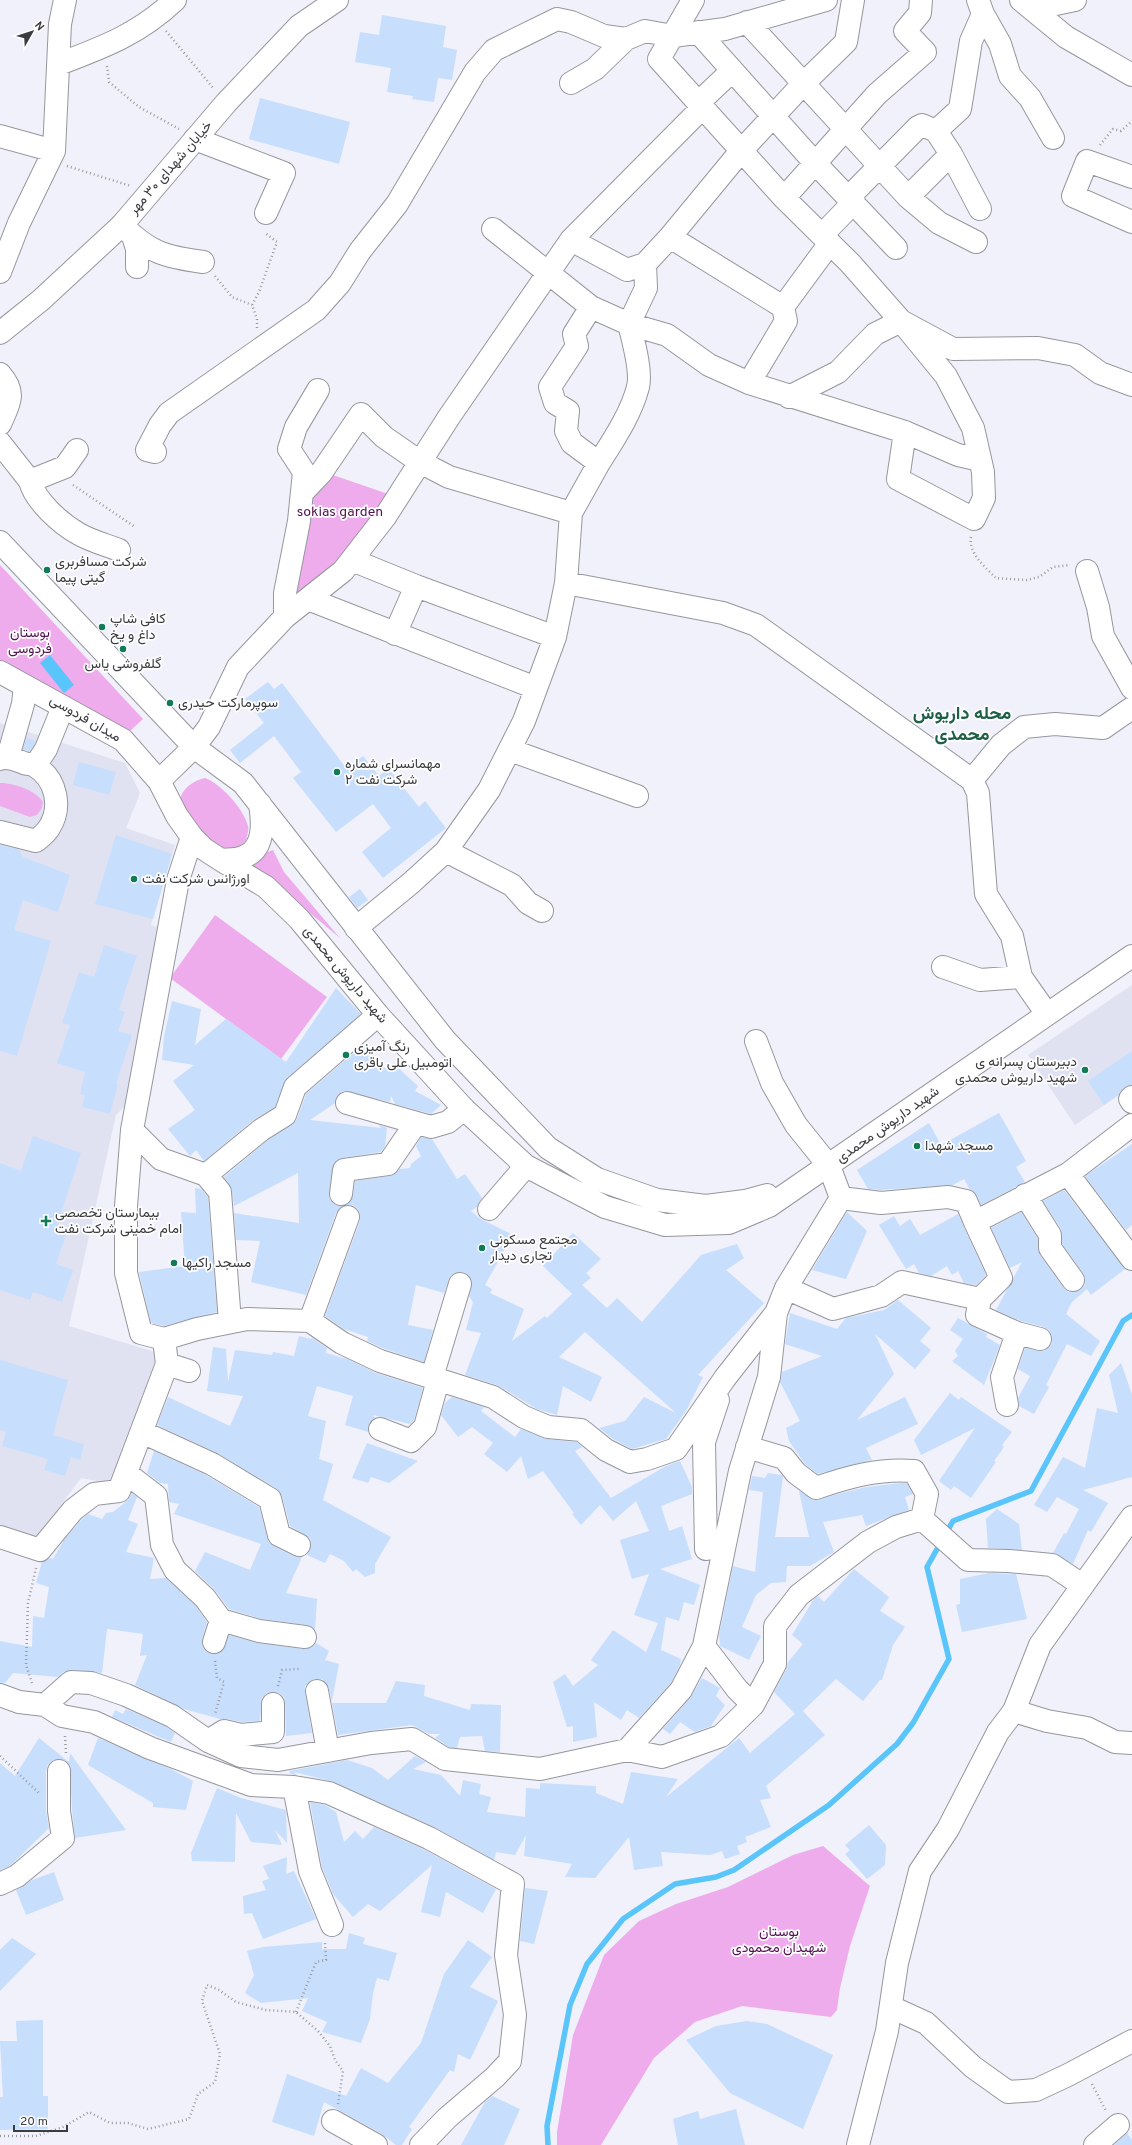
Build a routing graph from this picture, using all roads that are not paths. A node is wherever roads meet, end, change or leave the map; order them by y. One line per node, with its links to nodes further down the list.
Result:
1 (66, 0): 15 (street)
2 (175, 0): 15 (street)
3 (338, 0): 25 (street, خیابان شهدای ۳۰ مهر)
4 (693, 0): 13 (street)
5 (826, 0): 11 (street)
6 (853, 0): 19 (street)
7 (921, 0): 22 (street)
8 (1075, 0): 9 (street)
9 (1029, 6): 17 (street)
10 (980, 7): 23 (street); 26 (street)
11 (747, 22): 12 (street); 19 (street)
12 (698, 32): 13 (street); 16 (street)
13 (673, 36): 14 (street); 20 (street)
14 (626, 39): 18 (street); 64 (street)
15 (59, 64): 29 (street)
16 (732, 72): 20 (street); 21 (street)
17 (1132, 75)
18 (571, 83)
19 (803, 84): 21 (street); 22 (street)
20 (700, 105): 27 (street); 43 (street)
21 (774, 115): 27 (street); 30 (street)
22 (844, 129): 30 (street); 31 (street)
23 (936, 131): 28 (street); 31 (street)
24 (0, 136): 29 (street)
25 (196, 138): 37 (street); 40 (street, خیابان شهدای ۳۰ مهر)
26 (1053, 138)
27 (741, 151): 34 (street); 41 (street)
28 (951, 154): 33 (street); 36 (street)
29 (52, 156): 49 (street)
30 (815, 163): 34 (street); 35 (street)
31 (880, 167): 33 (street); 35 (street)
32 (1132, 177): 38 (street)
33 (908, 197): 44 (street)
34 (784, 198): 42 (street)
35 (852, 200): 42 (street); 45 (street)
36 (980, 209)
37 (266, 212)
38 (1132, 222)
39 (493, 229): 50 (street)
40 (128, 230): 46 (street); 48 (street); 55 (street, خیابان شهدای ۳۰ مهر)
41 (670, 237): 47 (street); 52 (street)
42 (826, 239): 52 (street); 53 (street)
43 (570, 240): 47 (street); 50 (street)
44 (976, 242)
45 (896, 248)
46 (203, 262)
47 (645, 264): 54 (street)
48 (137, 267)
49 (0, 272)
50 (548, 273): 51 (street); 67 (street)
51 (591, 307): 54 (street); 68 (street)
52 (783, 307): 57 (street)
53 (901, 321): 58 (street); 60 (street); 66 (street)
54 (629, 324): 57 (street); 68 (street)
55 (0, 333)
56 (0, 374): 61 (street)
57 (749, 383): 60 (street)
58 (1132, 385)
59 (318, 390): 70 (street)
60 (789, 397): 62 (street)
61 (0, 424)
62 (905, 432): 66 (street); 66 (street)
63 (0, 443): 69 (street)
64 (155, 452)
65 (71, 458): 69 (street)
66 (980, 460)
67 (420, 462): 70 (street); 71 (street); 74 (street)
68 (599, 463): 71 (street)
69 (30, 481): 73 (street)
70 (302, 493): 79 (street)
71 (571, 513): 76 (street)
72 (0, 542): 88 (street, شهید داریوش محمدی)
73 (119, 550)
74 (352, 560): 77 (street); 78 (street)
75 (1087, 571): 85 (street)
76 (566, 583): 81 (street); 92 (street)
77 (416, 586): 80 (street); 81 (street)
78 (308, 599): 79 (street); 80 (street)
79 (285, 617): 88 (street)
80 (395, 634): 84 (street)
81 (554, 637): 84 (street)
82 (0, 672): 83 (street, میدان فردوسی)
83 (25, 686): 86 (street, میدان فردوسی); 90 (street)
84 (536, 688): 89 (street)
85 (1132, 688)
86 (63, 707): 91 (street); 93 (street, میدان فردوسی)
87 (1132, 708): 92 (street)
88 (194, 747): 93 (street); 95 (street, شهید داریوش محمدی)
89 (510, 750): 94 (street); 98 (street)
90 (4, 758): 91 (street)
91 (35, 766): 96 (street)
92 (972, 780): 104 (street)
93 (159, 781): 97 (street, شهید داریوش محمدی)
94 (637, 796)
95 (260, 804): 99 (street); 101 (street, شهید داریوش محمدی)
96 (0, 832)
97 (192, 837): 99 (street, شهید داریوش محمدی); 114 (street)
98 (446, 851): 100 (street); 101 (street)
99 (221, 860): 106 (street, شهید داریوش محمدی)
100 (542, 911)
101 (356, 928): 119 (street, شهید داریوش محمدی)
102 (1132, 956): 105 (street, شهید داریوش محمدی)
103 (943, 967): 104 (street)
104 (1021, 977): 105 (street)
105 (1047, 1014): 116 (street, شهید داریوش محمدی)
106 (378, 1015): 111 (street, شهید داریوش محمدی); 118 (street)
107 (756, 1041): 116 (street)
108 (1132, 1097): 109 (street)
109 (1132, 1102)
110 (347, 1103): 112 (street)
111 (464, 1109): 112 (street); 115 (street, شهید داریوش محمدی)
112 (416, 1123): 120 (street)
113 (1132, 1126): 117 (street)
114 (132, 1130): 118 (street); 135 (street)
115 (526, 1166): 119 (street, شهید داریوش محمدی); 123 (street)
116 (829, 1166): 119 (street, شهید داریوش محمدی); 122 (street)
117 (1068, 1174): 121 (street); 126 (street)
118 (206, 1175): 133 (street)
119 (801, 1185)
120 (341, 1194)
121 (1025, 1195): 125 (street); 127 (street)
122 (841, 1198): 125 (street); 129 (street)
123 (489, 1209)
124 (348, 1217): 132 (street)
125 (975, 1222): 130 (street)
126 (1132, 1259)
127 (1073, 1280)
128 (460, 1284): 140 (street)
129 (786, 1288): 130 (street); 131 (street)
130 (980, 1299): 134 (street)
131 (776, 1313): 139 (street); 144 (street)
132 (310, 1321): 133 (street); 140 (street)
133 (230, 1322): 135 (street)
134 (1017, 1333): 136 (street); 141 (street)
135 (164, 1339): 137 (street)
136 (1040, 1339)
137 (167, 1364): 138 (street); 143 (street)
138 (190, 1371)
139 (725, 1378): 140 (street); 150 (street)
140 (435, 1379): 142 (street)
141 (1007, 1404)
142 (380, 1429)
143 (142, 1432): 145 (street); 149 (street)
144 (748, 1447): 147 (street); 155 (street)
145 (126, 1473): 148 (street); 152 (street)
146 (1132, 1517): 151 (street)
147 (926, 1523): 151 (street); 159 (street)
148 (0, 1537)
149 (299, 1545)
150 (706, 1549)
151 (1082, 1585): 161 (street)
152 (221, 1620): 153 (street); 154 (street)
153 (305, 1637)
154 (214, 1642)
155 (704, 1646): 159 (street); 164 (street)
156 (317, 1691): 165 (street)
157 (0, 1695): 160 (street)
158 (273, 1704): 162 (street)
159 (753, 1705): 164 (street)
160 (53, 1711): 162 (street); 167 (street)
161 (1014, 1711): 163 (street); 170 (street)
162 (208, 1741): 165 (street)
163 (1132, 1743)
164 (628, 1750): 165 (street)
165 (328, 1751)
166 (59, 1772): 168 (street)
167 (294, 1787): 169 (street); 175 (street)
168 (0, 1884)
169 (332, 1925)
170 (891, 2007): 171 (street); 176 (street)
171 (1132, 2041)
172 (333, 2121): 174 (street)
173 (1118, 2125): 177 (street)
174 (376, 2145)
175 (421, 2145)
176 (858, 2145)
177 (1095, 2145)

